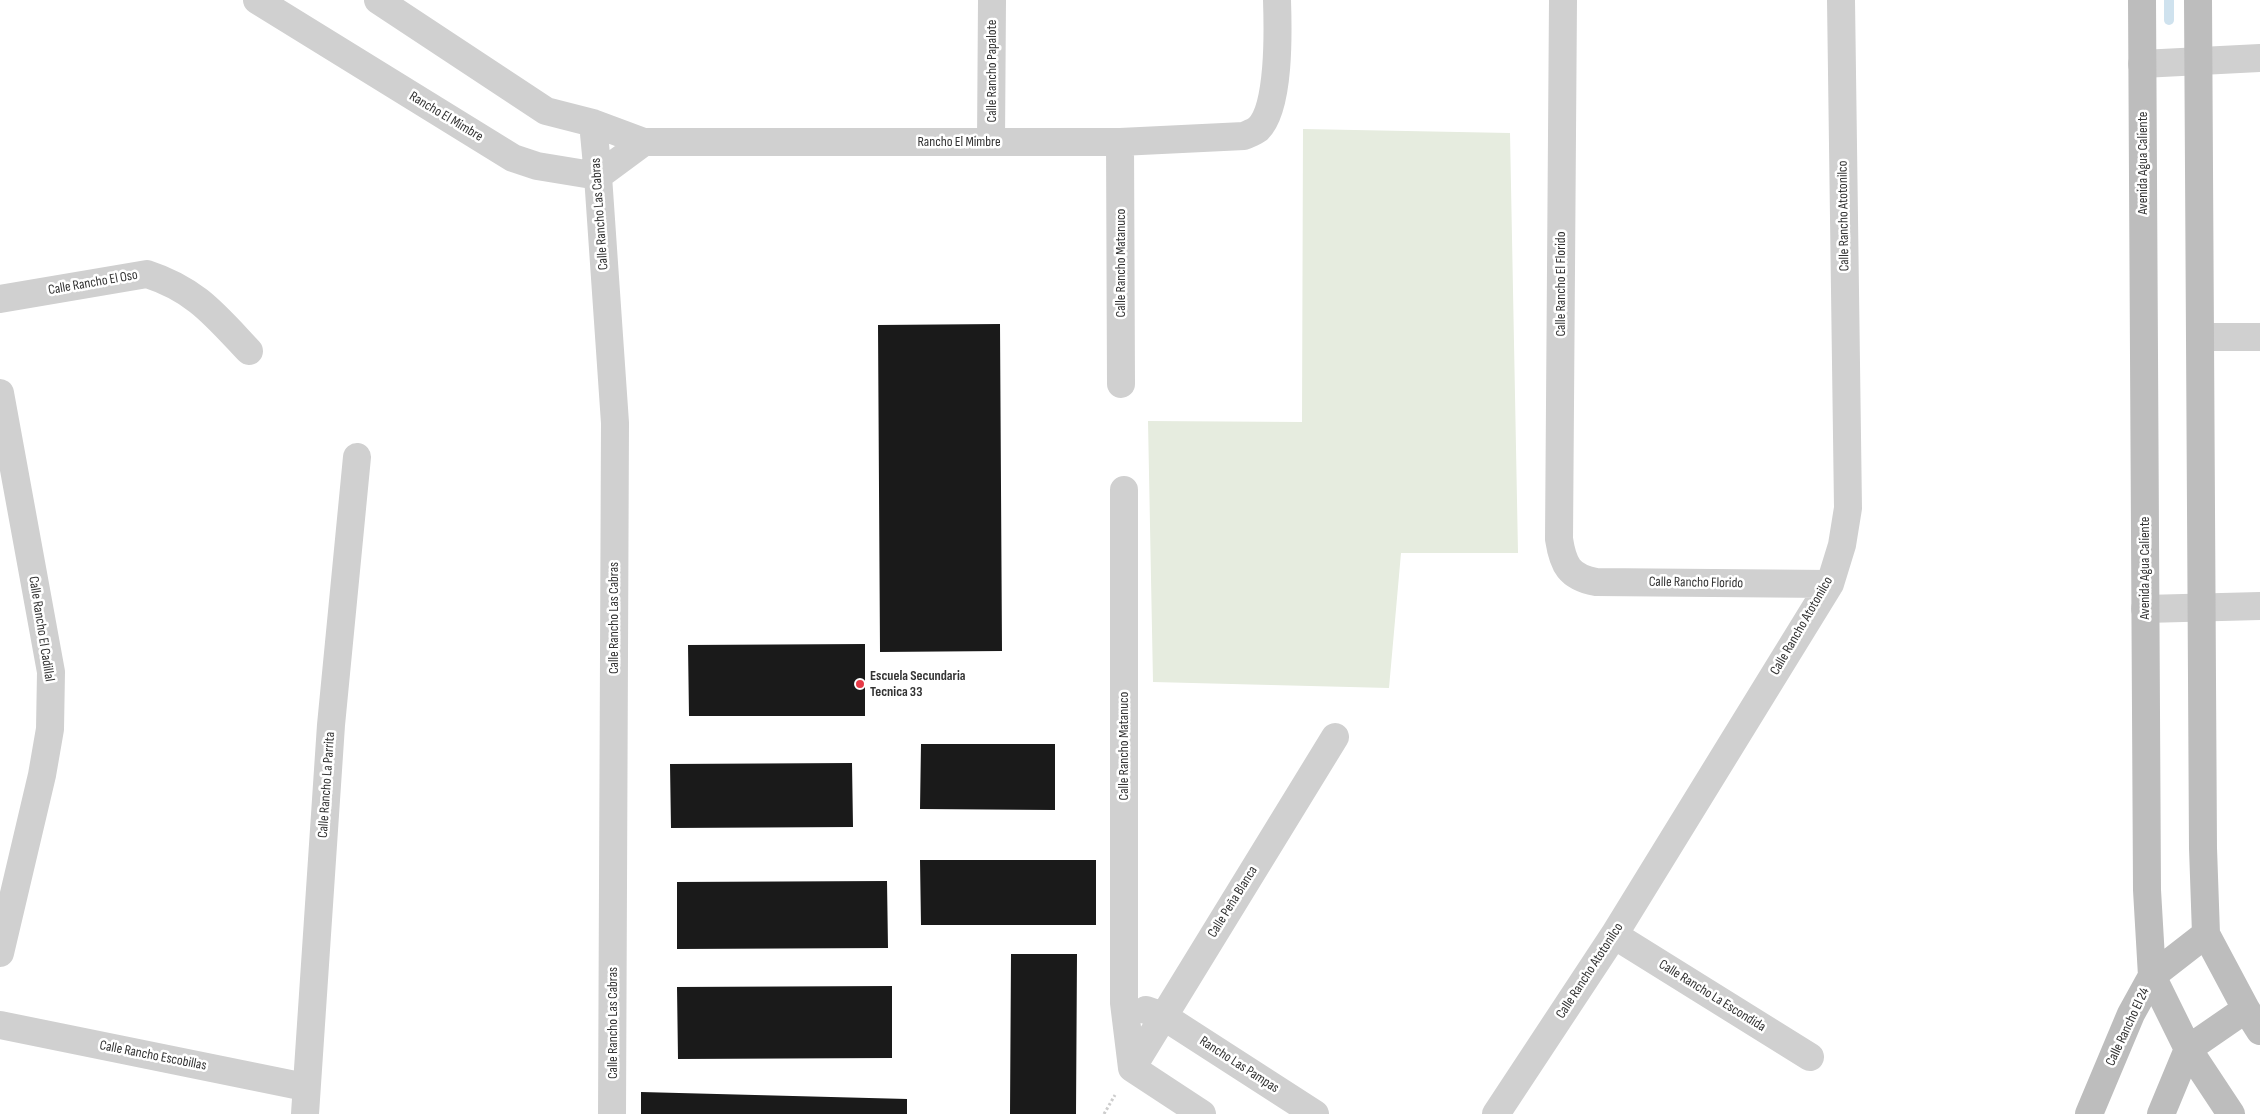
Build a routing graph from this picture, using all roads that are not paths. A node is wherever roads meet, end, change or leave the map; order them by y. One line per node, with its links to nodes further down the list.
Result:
1 (256, 0): 16 (street, Rancho El Mimbre)
2 (378, 0): 12 (street, Rancho El Mimbre)
3 (992, 0): 14 (street, Calle Rancho Papalote)
4 (1277, 0): 15 (street, Rancho El Mimbre)
5 (1563, 0): 25 (street, Calle Rancho El Florido)
6 (1841, 0): 26 (street, Calle Rancho Atotonilco)
7 (2142, 0): 11 (street, Avenida Agua Caliente)
8 (2198, 0): 10 (street)
9 (2260, 58): 10 (street)
10 (2198, 61): 11 (street); 19 (street)
11 (2142, 64): 29 (street, Avenida Agua Caliente)
12 (592, 123): 13 (street, Rancho El Mimbre); 16 (street, Calle Rancho Las Cabras)
13 (644, 142): 14 (street, Rancho El Mimbre); 16 (street)
14 (991, 142): 15 (street, Rancho El Mimbre)
15 (1120, 142): 21 (street, Calle Rancho Matanuco)
16 (598, 176): 44 (street, Calle Rancho Las Cabras)
17 (0, 299): 20 (street, Calle Rancho El Oso)
18 (2260, 337): 19 (street)
19 (2200, 338): 27 (street)
20 (249, 351)
21 (1121, 384)
22 (0, 393): 33 (street, Calle Rancho El Cadillal)
23 (357, 457): 42 (street, Calle Rancho La Parrita)
24 (1124, 490): 35 (street, Calle Rancho Matanuco)
25 (1566, 567): 26 (street, Calle Rancho Florido)
26 (1830, 584): 32 (street, Calle Rancho Atotonilco)
27 (2202, 606): 28 (street); 29 (street); 31 (street)
28 (2260, 606)
29 (2145, 609): 34 (street, Avenida Agua Caliente)
30 (1335, 737): 36 (street, Calle Peña Blanca)
31 (2206, 934): 34 (street, Calle Rancho El 24); 37 (street)
32 (1614, 935): 40 (street, Calle Rancho La Escondida); 47 (street, Calle Rancho Atotonilco)
33 (0, 953)
34 (2152, 976): 39 (street, Avenida Agua Caliente); 48 (street, Calle Rancho El 24)
35 (1124, 1003): 36 (street); 41 (street, Calle Rancho Matanuco)
36 (1163, 1016): 41 (street, Calle Peña Blanca); 46 (street, Rancho Las Pampas)
37 (2253, 1020): 39 (street)
38 (0, 1025): 42 (street, Calle Rancho Escobillas)
39 (2188, 1050): 49 (street); 50 (street, Avenida Agua Caliente)
40 (1810, 1057)
41 (1132, 1068): 45 (street)
42 (305, 1087): 43 (street, Calle Rancho La Parrita)
43 (305, 1114)
44 (612, 1114)
45 (1202, 1114)
46 (1315, 1114)
47 (1496, 1114)
48 (2089, 1114)
49 (2161, 1114)
50 (2231, 1114)

